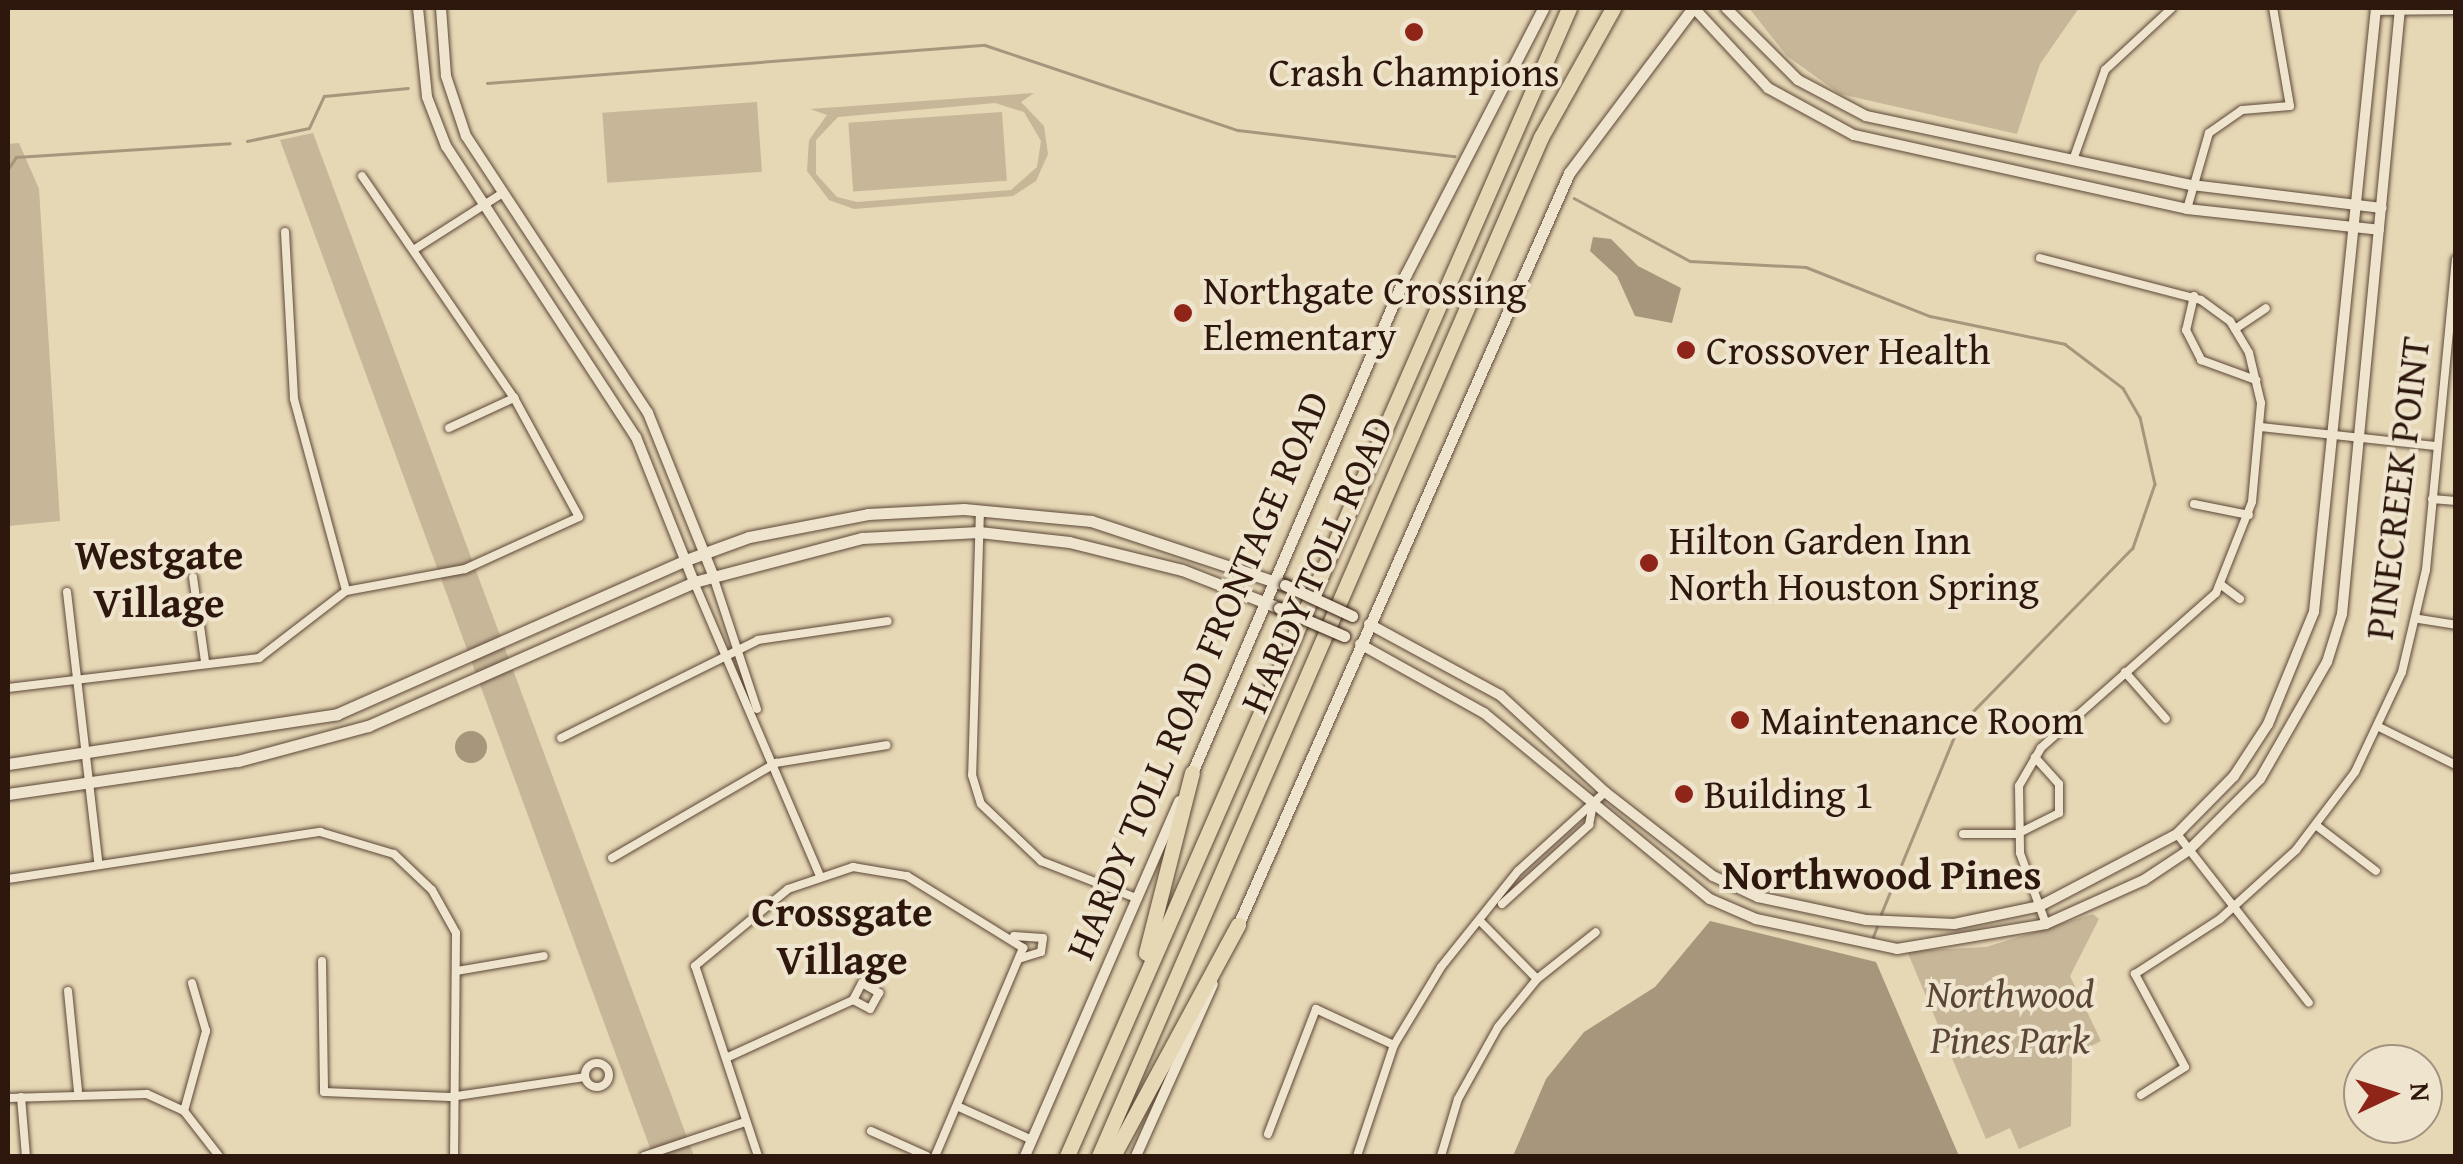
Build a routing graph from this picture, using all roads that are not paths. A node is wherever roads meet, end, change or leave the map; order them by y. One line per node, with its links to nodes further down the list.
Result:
1 (418, 8): 22 (street)
2 (441, 8): 20 (street)
3 (1542, 8): 64 (main road, HARDY TOLL ROAD FRONTAGE ROAD)
4 (1569, 8): 130 (highway, HARDY TOLL ROAD)
5 (1614, 8): 156 (highway, HARDY TOLL ROAD)
6 (1693, 8): 14 (street); 72 (main road)
7 (1726, 8): 13 (street)
8 (2172, 8): 16 (street)
9 (2273, 8): 19 (street)
10 (2376, 9): 11 (street); 21 (street)
11 (2400, 9): 12 (street); 23 (street)
12 (2456, 10)
13 (1840, 105): 14 (street); 15 (street)
14 (1829, 125): 17 (street)
15 (1983, 145): 16 (street); 17 (street)
16 (2073, 160): 19 (street)
17 (1980, 165): 24 (street)
18 (362, 176): 28 (street)
19 (2192, 185): 21 (street); 24 (street)
20 (503, 193): 22 (street); 33 (street)
21 (2358, 204): 23 (street); 25 (street)
22 (482, 206): 28 (street); 34 (street)
23 (2382, 208): 26 (street)
24 (2187, 209): 25 (street)
25 (2356, 228): 26 (street); 43 (street)
26 (2379, 230): 45 (street)
27 (285, 232): 66 (street)
28 (415, 249): 39 (street)
29 (2040, 258): 31 (street)
30 (2455, 258): 36 (street, PINECREEK POINT)
31 (2194, 296): 35 (street); 38 (street)
32 (2266, 308): 35 (street)
33 (580, 310): 34 (street); 40 (street)
34 (561, 320): 44 (street)
35 (2234, 329): 38 (street)
36 (2444, 377): 37 (street); 46 (street, PINECREEK POINT)
37 (2456, 379)
38 (2256, 380): 41 (street)
39 (514, 398): 42 (street); 66 (street)
40 (654, 426): 44 (street); 58 (street)
41 (2260, 427): 43 (street); 51 (street)
42 (449, 428)
43 (2336, 435): 45 (street); 56 (street)
44 (636, 436): 60 (street)
45 (2360, 438): 46 (street); 57 (street)
46 (2436, 446): 47 (street, PINECREEK POINT)
47 (2432, 499): 48 (street); 70 (street, PINECREEK POINT)
48 (2456, 501)
49 (2194, 504): 51 (street)
50 (980, 510): 52 (main road); 53 (street); 54 (main road)
51 (2249, 515): 65 (street)
52 (820, 521): 55 (main road); 58 (main road)
53 (979, 532): 55 (main road); 59 (main road); 114 (street)
54 (1138, 532): 59 (main road); 64 (main road)
55 (824, 544): 61 (main road)
56 (2327, 544): 57 (street); 84 (street)
57 (2349, 546): 86 (street)
58 (706, 553): 60 (main road); 61 (street)
59 (1130, 556): 69 (main road)
60 (686, 560): 63 (street); 74 (main road)
61 (713, 575): 63 (main road); 77 (street)
62 (193, 577): 79 (street)
63 (694, 582): 76 (main road); 78 (street)
64 (1280, 583): 69 (main road, HARDY TOLL ROAD FRONTAGE ROAD); 72 (main road, bridge)
65 (2220, 584): 68 (street); 80 (street)
66 (346, 591): 79 (street)
67 (67, 592): 81 (street)
68 (2240, 600)
69 (1264, 602): 75 (main road, bridge); 99 (main road, HARDY TOLL ROAD FRONTAGE ROAD)
70 (2419, 619): 73 (street); 91 (street, PINECREEK POINT)
71 (888, 621): 77 (street)
72 (1368, 624): 75 (main road); 83 (street)
73 (2456, 626)
74 (535, 628): 76 (main road); 85 (main road)
75 (1360, 644): 87 (street); 120 (main road)
76 (544, 645): 90 (main road)
77 (741, 648): 78 (street); 88 (street)
78 (724, 654): 88 (street); 92 (street)
79 (205, 661): 81 (street)
80 (2125, 672): 89 (street); 95 (street)
81 (75, 675): 82 (street); 94 (street)
82 (8, 688)
83 (1500, 695): 87 (street); 101 (street)
84 (2281, 699): 86 (street); 107 (street)
85 (358, 707): 90 (main road); 94 (main road)
86 (2302, 710): 108 (street)
87 (1484, 713): 103 (street)
88 (759, 719): 96 (street)
89 (2166, 719)
90 (368, 726): 100 (main road)
91 (2379, 727): 98 (street); 104 (street, PINECREEK POINT)
92 (561, 738)
93 (887, 745): 96 (street)
94 (83, 753): 97 (main road); 100 (street)
95 (2035, 757): 106 (street); 106 (street)
96 (776, 763): 109 (street); 112 (street)
97 (8, 764)
98 (2456, 765)
99 (1192, 773): 114 (street, HARDY TOLL ROAD FRONTAGE ROAD); 130 (highway)
100 (88, 782): 102 (main road); 110 (street)
101 (1605, 792): 103 (street); 116 (street)
102 (8, 794)
103 (1593, 805): 115 (street); 115 (street); 119 (street)
104 (2317, 826): 111 (street); 117 (street, PINECREEK POINT)
105 (1963, 834): 106 (street)
106 (2017, 834): 116 (street)
107 (2177, 834): 108 (street); 116 (street)
108 (2189, 850): 117 (street); 119 (street)
109 (612, 858)
110 (98, 860): 113 (street); 126 (street)
111 (2376, 871)
112 (819, 872): 122 (street); 134 (street)
113 (8, 879)
114 (1136, 898): 146 (street, HARDY TOLL ROAD FRONTAGE ROAD)
115 (1498, 906): 118 (street)
116 (2040, 906): 119 (street)
117 (2234, 908): 132 (street); 137 (street, PINECREEK POINT)
118 (1482, 922): 127 (street); 133 (street)
119 (2046, 924)
120 (1238, 925): 157 (highway); 158 (street)
121 (1596, 932): 127 (street)
122 (1014, 936): 124 (street); 124 (street)
123 (544, 956): 126 (street)
124 (1020, 958): 141 (street)
125 (322, 961): 139 (street)
126 (457, 970): 139 (street)
127 (1537, 979): 160 (street)
128 (192, 983): 142 (street)
129 (68, 991): 136 (street)
130 (1135, 997): 155 (highway, HARDY TOLL ROAD)
131 (853, 1000): 134 (street)
132 (2308, 1003)
133 (1394, 1045): 145 (street); 159 (street)
134 (726, 1058): 143 (street)
135 (585, 1078): 139 (street)
136 (78, 1091): 138 (street); 142 (street)
137 (2140, 1095)
138 (21, 1097): 140 (street); 147 (street)
139 (450, 1097): 149 (street)
140 (8, 1098)
141 (959, 1107): 146 (street); 153 (street)
142 (184, 1111): 148 (street)
143 (746, 1122): 150 (street); 151 (street)
144 (871, 1131): 152 (street)
145 (1268, 1134)
146 (1032, 1140): 154 (street, HARDY TOLL ROAD FRONTAGE ROAD)
147 (26, 1156)
148 (220, 1156)
149 (454, 1156)
150 (644, 1156)
151 (758, 1156)
152 (928, 1156)
153 (936, 1156)
154 (1025, 1156)
155 (1067, 1156)
156 (1099, 1156)
157 (1114, 1156)
158 (1136, 1156)
159 (1357, 1156)
160 (1441, 1156)

